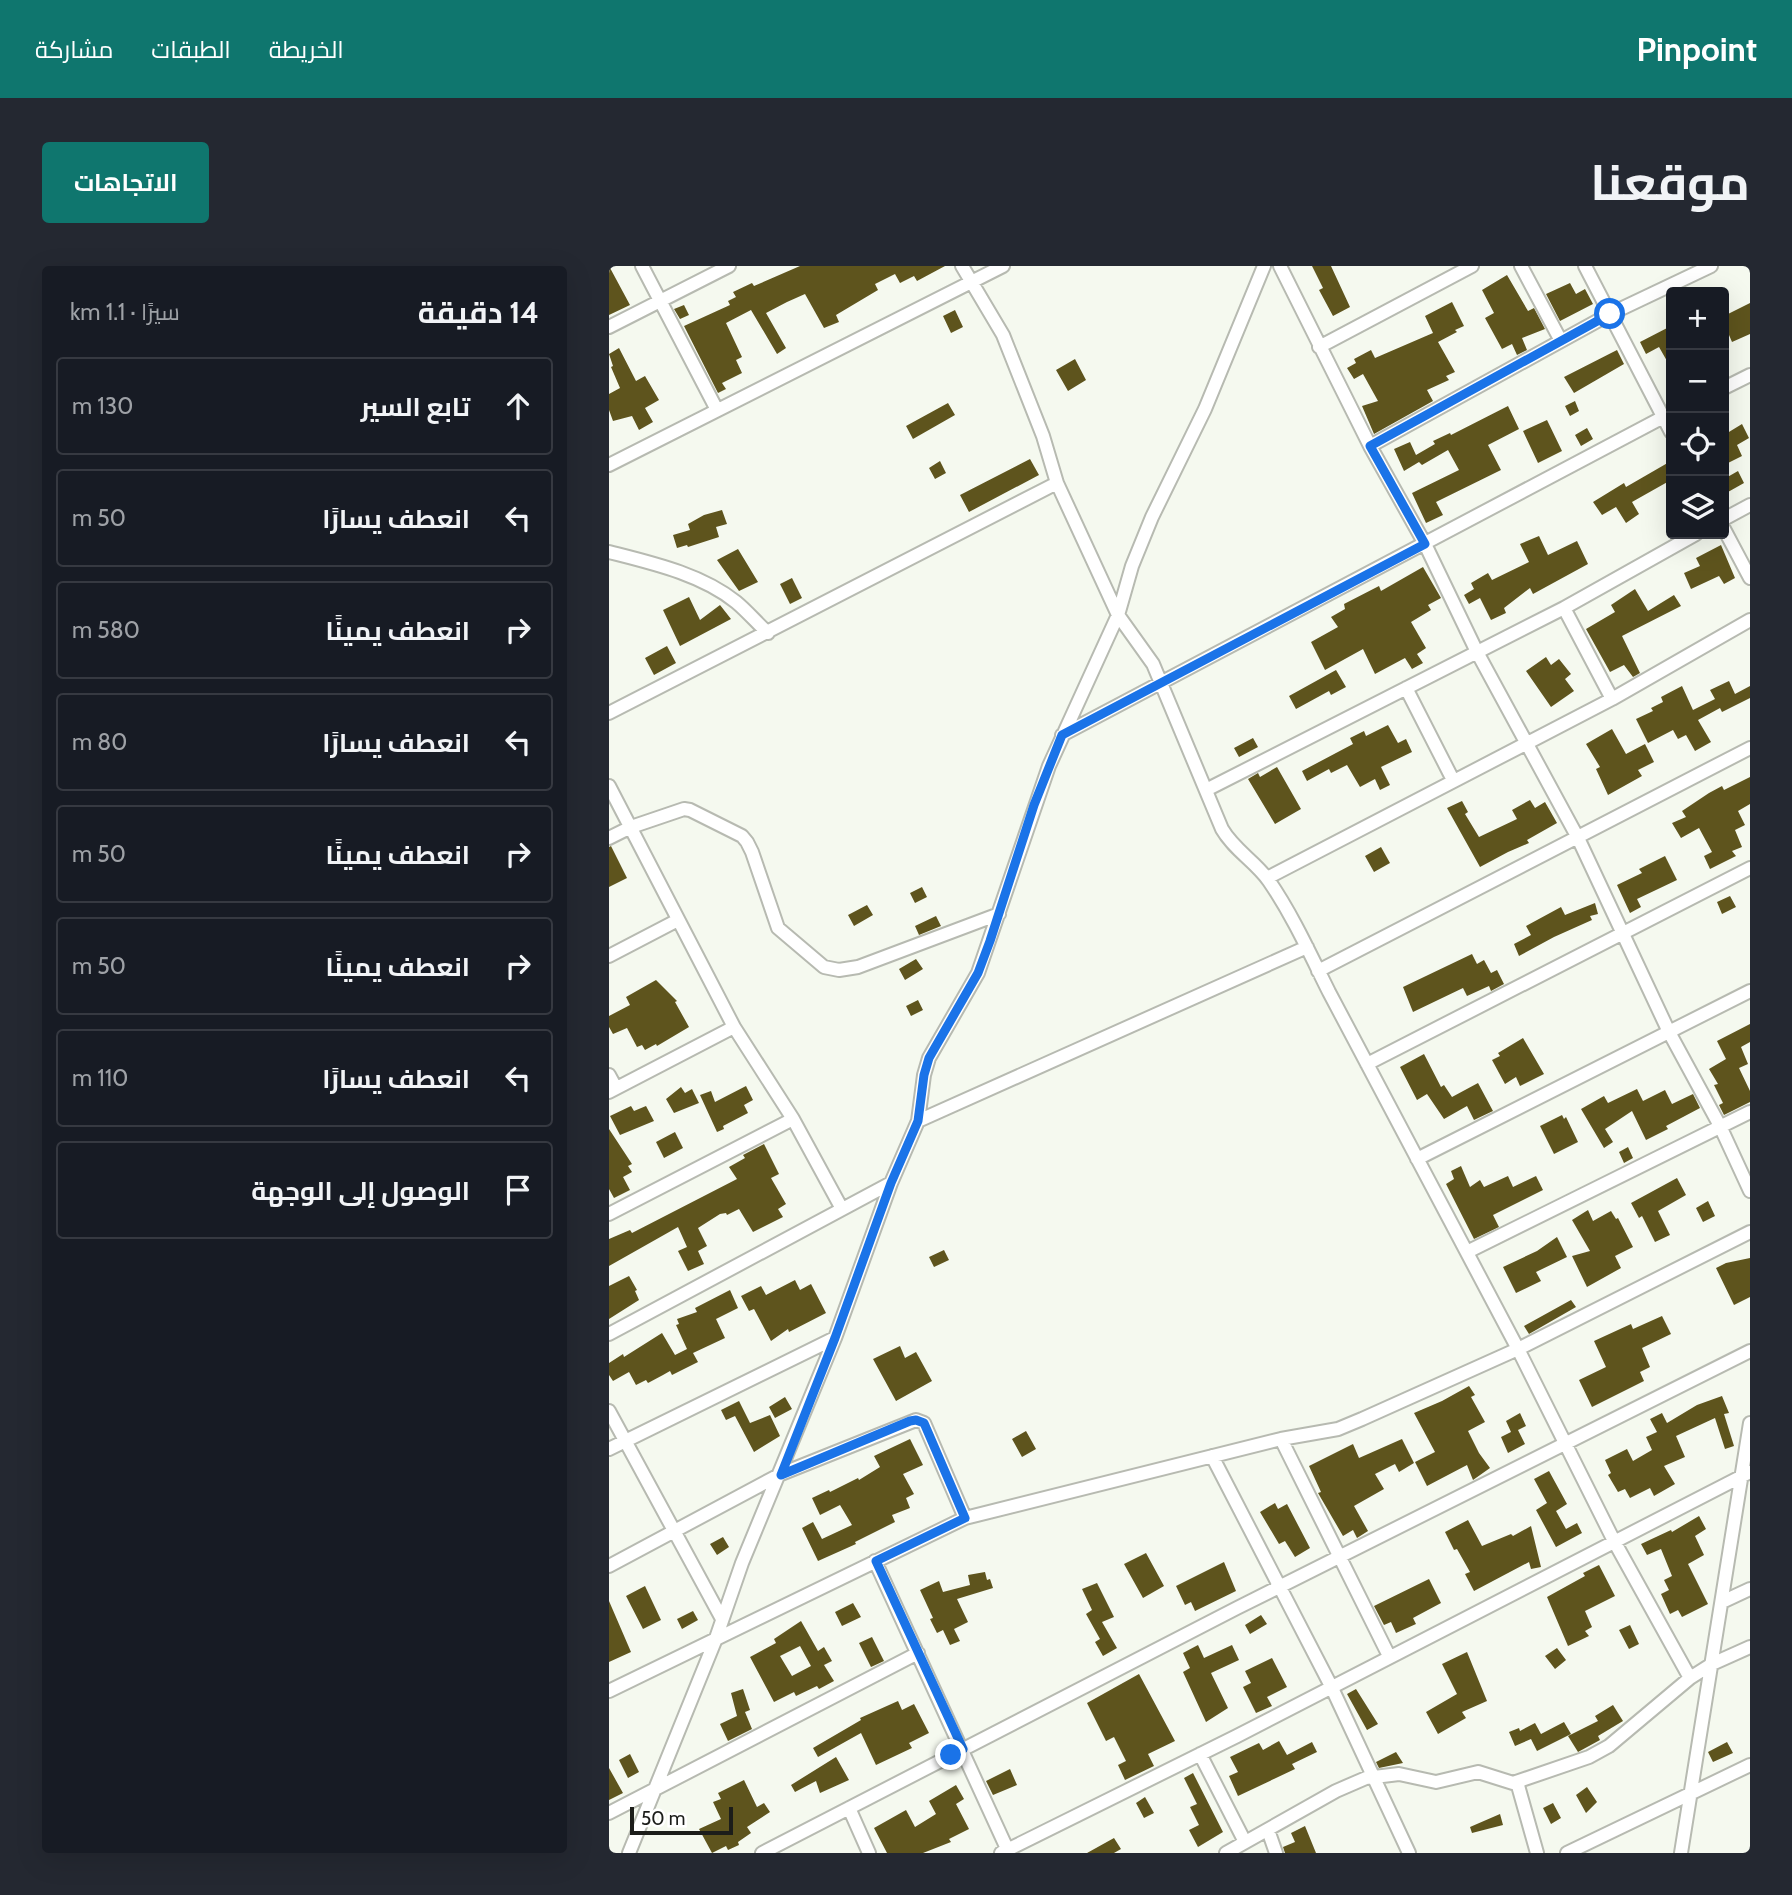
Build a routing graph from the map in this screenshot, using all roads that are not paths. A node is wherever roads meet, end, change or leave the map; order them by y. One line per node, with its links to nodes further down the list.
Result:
1 (642, 266): 12 (street)
2 (729, 266): 12 (street)
3 (962, 266): 11 (street)
4 (1003, 266): 11 (street)
5 (1264, 266): 33 (street)
6 (1280, 266): 16 (street)
7 (1472, 266): 16 (street)
8 (1521, 266): 15 (street)
9 (1585, 266): 13 (street)
10 (1711, 266): 13 (street)
11 (970, 282): 19 (street); 24 (street)
12 (659, 300): 14 (street); 19 (street)
13 (1610, 314): 15 (street); 20 (street)
14 (609, 327)
15 (1561, 341): 22 (street)
16 (1319, 347): 22 (street)
17 (1750, 375): 18 (street)
18 (1729, 386)
19 (717, 410): 23 (street)
20 (1666, 413)
21 (1666, 416): 29 (street)
22 (1370, 446): 29 (street)
23 (609, 465)
24 (1057, 483): 33 (street); 35 (street)
25 (1750, 505): 26 (street)
26 (1729, 516)
27 (1687, 539): 32 (street)
28 (1729, 539): 31 (street)
29 (1425, 544): 36 (street); 37 (street)
30 (609, 552): 35 (street)
31 (1750, 578)
32 (1563, 608): 36 (street); 39 (street)
33 (1118, 615): 37 (street); 41 (street)
34 (1750, 620): 39 (street)
35 (768, 633): 40 (street)
36 (1477, 652): 38 (street); 42 (street)
37 (1159, 683): 41 (street); 46 (street)
38 (1406, 688): 44 (street); 46 (street)
39 (1612, 699): 42 (street)
40 (609, 713)
41 (1062, 735): 52 (street)
42 (1526, 742): 44 (street); 49 (street)
43 (1750, 748): 49 (street)
44 (1453, 780): 51 (street)
45 (609, 786): 47 (street)
46 (1206, 790): 51 (street)
47 (631, 827): 48 (street); 52 (street); 53 (street)
48 (609, 838)
49 (1578, 838): 54 (street); 57 (street)
50 (1750, 868): 54 (street)
51 (1268, 878): 55 (street)
52 (999, 914): 66 (street)
53 (678, 920): 56 (street); 59 (street)
54 (1623, 934): 60 (street); 61 (street)
55 (1307, 947): 57 (street); 66 (street)
56 (609, 956)
57 (1318, 971): 61 (street)
58 (1750, 991): 60 (street)
59 (734, 1027): 63 (street); 65 (street)
60 (1669, 1032): 67 (street); 68 (street)
61 (1367, 1063): 68 (street)
62 (609, 1075): 63 (street)
63 (613, 1090)
64 (1750, 1112): 67 (street)
65 (793, 1119): 71 (street); 72 (street)
66 (918, 1121): 69 (street)
67 (1720, 1126): 70 (street); 74 (street)
68 (1417, 1159): 74 (street)
69 (891, 1183): 71 (street); 76 (street)
70 (1750, 1191)
71 (842, 1209): 75 (street)
72 (609, 1214)
73 (1750, 1232): 77 (street)
74 (1467, 1252): 77 (street)
75 (609, 1334)
76 (835, 1338): 82 (street); 87 (street)
77 (1518, 1349): 81 (street); 83 (street)
78 (1750, 1351): 83 (street)
79 (609, 1411): 82 (street)
80 (1750, 1423): 86 (street)
81 (1281, 1439): 85 (street); 91 (street)
82 (626, 1440): 84 (street); 89 (street)
83 (1566, 1443): 90 (street); 91 (street)
84 (609, 1449)
85 (1212, 1456): 88 (street); 94 (street)
86 (1746, 1474): 90 (street); 96 (street)
87 (781, 1475): 88 (street); 89 (street); 97 (street)
88 (965, 1518): 92 (street)
89 (674, 1532): 93 (street); 97 (street)
90 (1614, 1541): 101 (street); 103 (street)
91 (1341, 1556): 94 (street); 101 (street)
92 (876, 1561): 98 (street); 100 (street)
93 (609, 1566)
94 (1279, 1587): 104 (street); 106 (street)
95 (1750, 1589): 96 (street)
96 (1722, 1602): 102 (street)
97 (722, 1619): 98 (street)
98 (715, 1641): 105 (street); 111 (street)
99 (1750, 1647): 102 (street)
100 (918, 1653): 106 (street); 111 (street)
101 (1389, 1656): 104 (street)
102 (1712, 1664): 103 (street); 112 (street)
103 (1690, 1678): 110 (street)
104 (1331, 1686): 107 (street); 109 (street)
105 (609, 1691)
106 (963, 1749): 113 (street); 117 (street)
107 (1200, 1754): 116 (street); 117 (street)
108 (1750, 1765): 112 (street)
109 (1372, 1776): 110 (street); 115 (street); 123 (street)
110 (1517, 1782): 124 (street)
111 (656, 1790): 114 (street); 118 (street)
112 (1691, 1795): 125 (street); 126 (street)
113 (849, 1808): 119 (street); 120 (street)
114 (609, 1812)
115 (1268, 1830): 116 (street); 122 (street)
116 (1245, 1842): 121 (street)
117 (1006, 1852)
118 (629, 1853)
119 (762, 1853)
120 (869, 1853)
121 (1226, 1853)
122 (1276, 1853)
123 (1409, 1853)
124 (1537, 1853)
125 (1566, 1853)
126 (1681, 1853)

